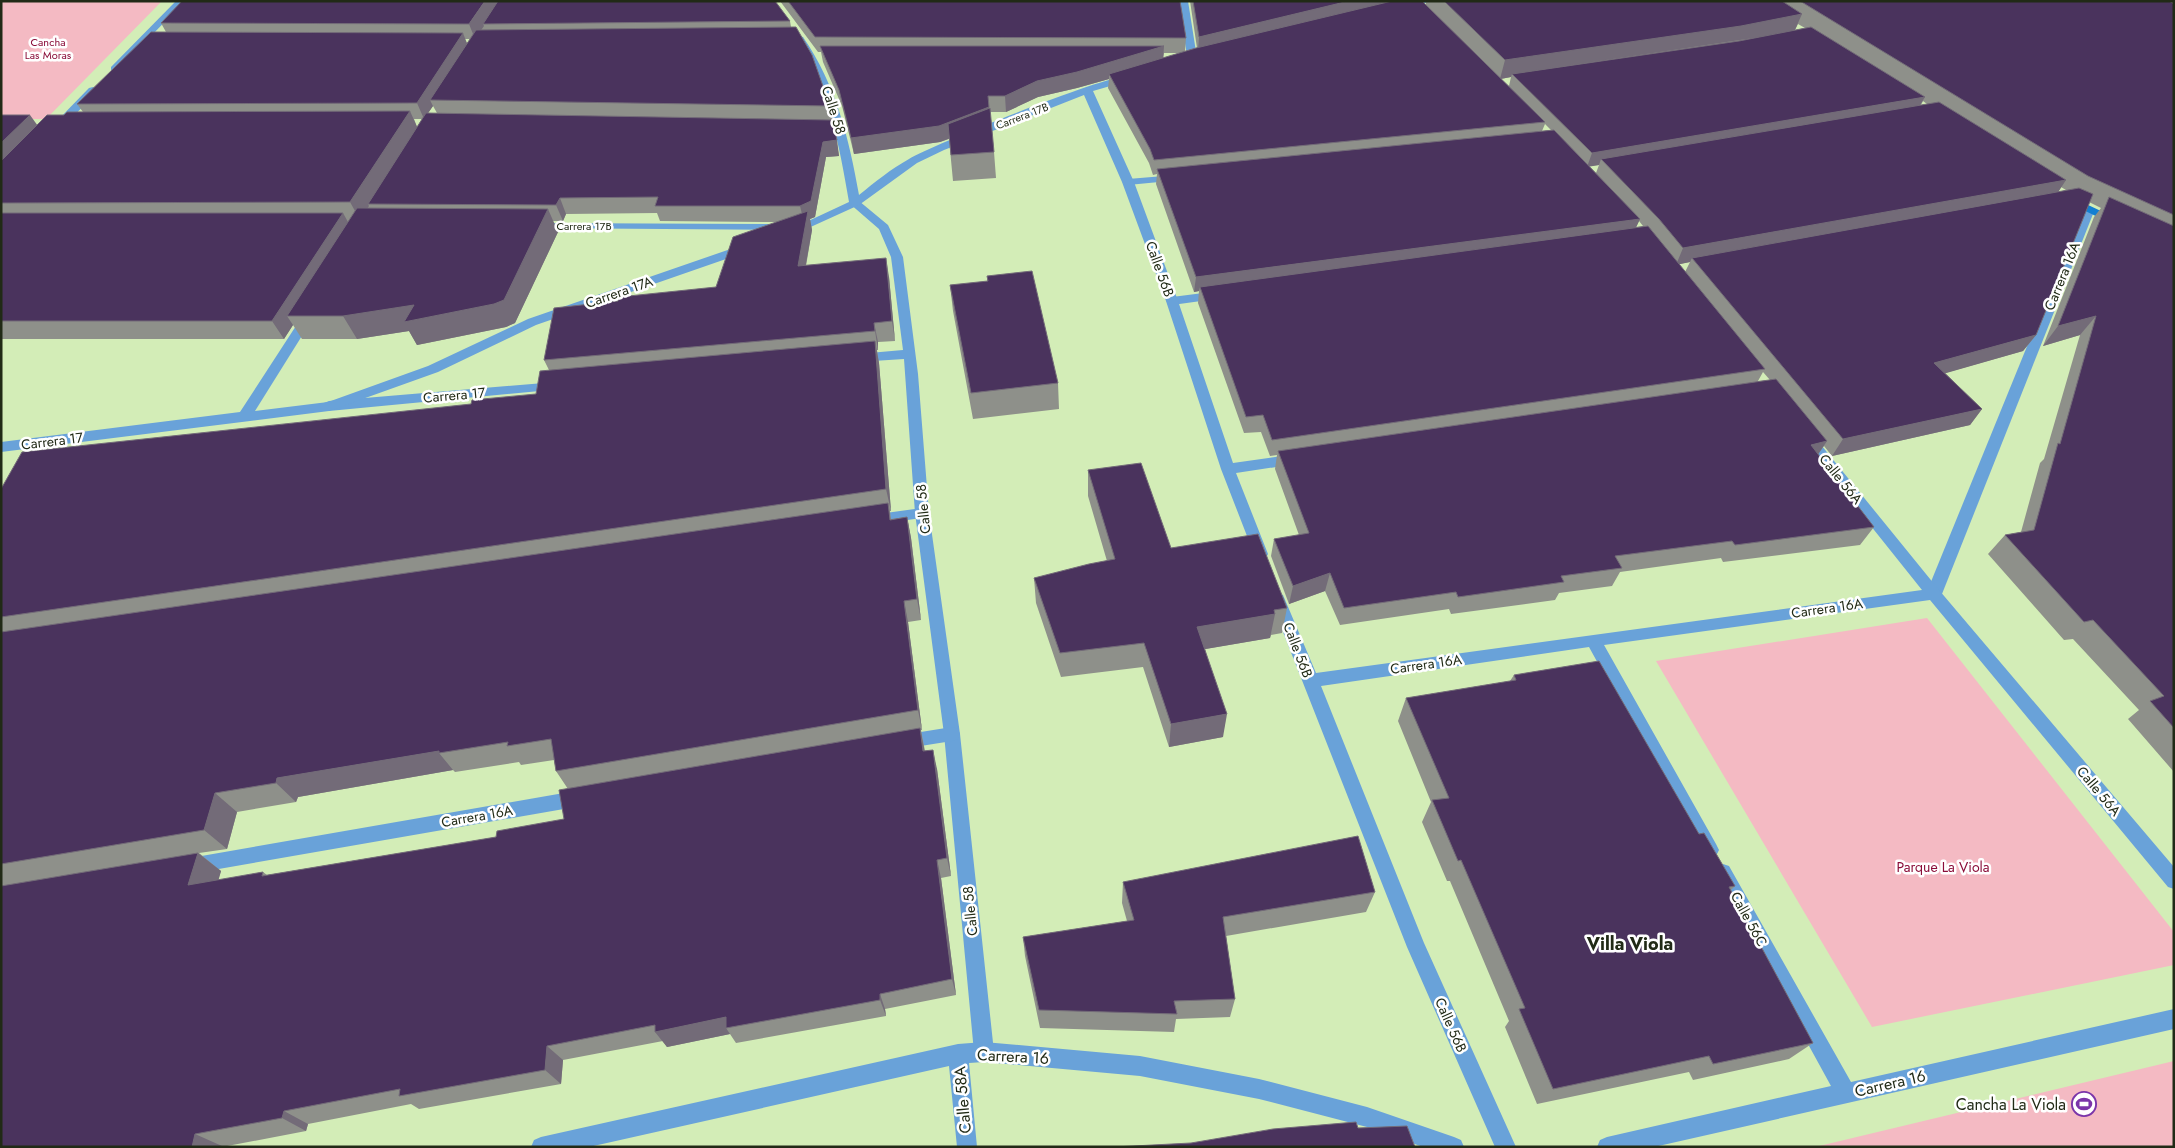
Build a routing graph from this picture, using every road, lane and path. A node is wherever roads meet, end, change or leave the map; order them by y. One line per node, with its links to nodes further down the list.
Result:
1 (181, 1): 7 (street)
2 (1182, 1): 9 (street)
3 (1419, 2): 4 (street); 5 (street)
4 (1396, 8)
5 (1429, 17)
6 (797, 39): 16 (street, Calle 58)
7 (139, 43): 8 (street); 12 (street)
8 (159, 43)
9 (1174, 61)
10 (1140, 74): 11 (street, Carrera 17B)
11 (1087, 90): 14 (street, Calle 56B); 16 (street, Carrera 17B)
12 (79, 125)
13 (1187, 176): 14 (street)
14 (1128, 182): 22 (street, Calle 56B)
15 (2064, 198): 17 (street)
16 (855, 204): 20 (street, Carrera 17A); 24 (street, Calle 58)
17 (2089, 209): 18 (street); 37 (street, Carrera 16A)
18 (2123, 225)
19 (522, 226): 20 (street, Carrera 17B)
20 (806, 227): 27 (street, Carrera 17A)
21 (1231, 293): 22 (street)
22 (1172, 301): 32 (street, Calle 56B)
23 (313, 308): 28 (street)
24 (908, 354): 25 (street); 33 (street, Calle 58)
25 (850, 359)
26 (565, 385): 27 (street, Carrera 17)
27 (329, 406): 28 (street, Carrera 17)
28 (244, 417): 30 (street, Carrera 17)
29 (1800, 428): 37 (street, Calle 56A)
30 (1, 447)
31 (1307, 458): 32 (street)
32 (1228, 469): 35 (street, Calle 56B)
33 (922, 513): 34 (street); 40 (street, Calle 58)
34 (854, 523)
35 (1267, 571)
36 (1274, 589): 39 (street, Calle 56B)
37 (1934, 594): 38 (street, Carrera 16A); 44 (street, Calle 56A)
38 (1593, 640): 39 (street, Carrera 16A); 48 (street, Calle 56C)
39 (1310, 681): 52 (street, Calle 56B)
40 (952, 734): 41 (street); 46 (street, Calle 58)
41 (884, 746)
42 (599, 795): 43 (street, Carrera 16A)
43 (178, 868)
44 (2174, 881)
45 (2174, 1019): 48 (street, Carrera 16)
46 (984, 1052): 47 (street, Carrera 16); 51 (street, Carrera 16)
47 (958, 1054): 49 (street, Carrera 16); 50 (street, Calle 58A)
48 (1846, 1093): 53 (street, Carrera 16)
49 (542, 1147)
50 (967, 1147)
51 (1454, 1147)
52 (1506, 1147)
53 (1607, 1147)

